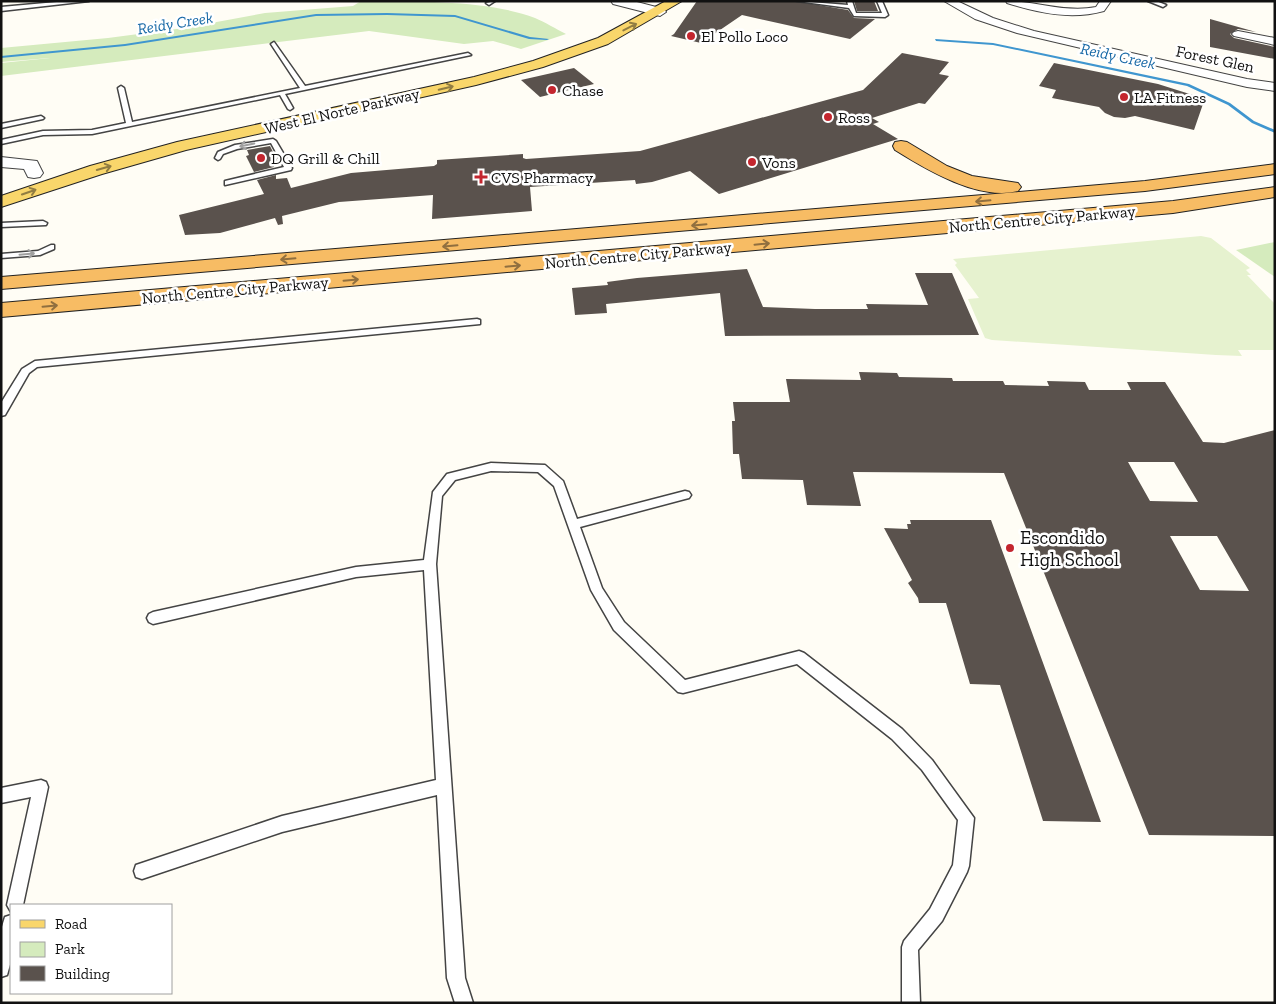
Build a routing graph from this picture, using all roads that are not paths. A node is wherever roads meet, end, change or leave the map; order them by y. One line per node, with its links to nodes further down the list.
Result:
1 (87, 1): 15 (lane)
2 (554, 1): 3 (lane)
3 (562, 1)
4 (617, 1): 14 (street)
5 (676, 1): 14 (main road, West El Norte Parkway)
6 (799, 1): 12 (lane)
7 (879, 1): 12 (lane)
8 (949, 1): 20 (street, Forest Glen)
9 (1011, 1): 10 (street)
10 (1106, 1)
11 (1150, 1): 13 (lane)
12 (850, 4)
13 (1163, 6)
14 (650, 7): 24 (main road, West El Norte Parkway); 37 (main road, West El Norte Parkway, one-way to 14)
15 (1, 9)
16 (1238, 34): 17 (street)
17 (1275, 42)
18 (274, 44): 22 (lane)
19 (468, 56): 22 (lane)
20 (1275, 87)
21 (121, 88): 26 (lane)
22 (304, 89): 23 (lane)
23 (282, 94): 24 (lane); 26 (lane)
24 (290, 108): 32 (main road, West El Norte Parkway)
25 (41, 118): 27 (lane)
26 (130, 125): 28 (lane)
27 (1, 126)
28 (1, 142)
29 (218, 158): 34 (lane, one-way to 29)
30 (1, 162): 32 (street)
31 (1275, 168): 33 (highway, North Centre City Parkway)
32 (48, 169): 35 (main road, West El Norte Parkway)
33 (1250, 172): 38 (highway, North Centre City Parkway, one-way to 38); 38 (highway)
34 (228, 183)
35 (1, 185)
36 (1275, 192): 44 (highway, North Centre City Parkway, one-way to 36)
37 (1, 202)
38 (838, 214): 43 (highway, North Centre City Parkway, one-way to 43)
39 (42, 223): 40 (lane)
40 (1, 225)
41 (51, 247): 42 (lane, one-way to 41)
42 (1, 256)
43 (1, 284)
44 (1, 310)
45 (477, 322): 46 (lane)
46 (1, 412)
47 (685, 495): 48 (lane)
48 (574, 524): 49 (lane); 58 (lane)
49 (430, 564): 50 (lane); 51 (lane)
50 (153, 618)
51 (442, 786): 53 (lane); 57 (lane)
52 (1, 796): 54 (lane)
53 (142, 871)
54 (15, 904)
55 (10, 928): 56 (lane)
56 (1, 969)
57 (464, 1003)
58 (911, 1003)

